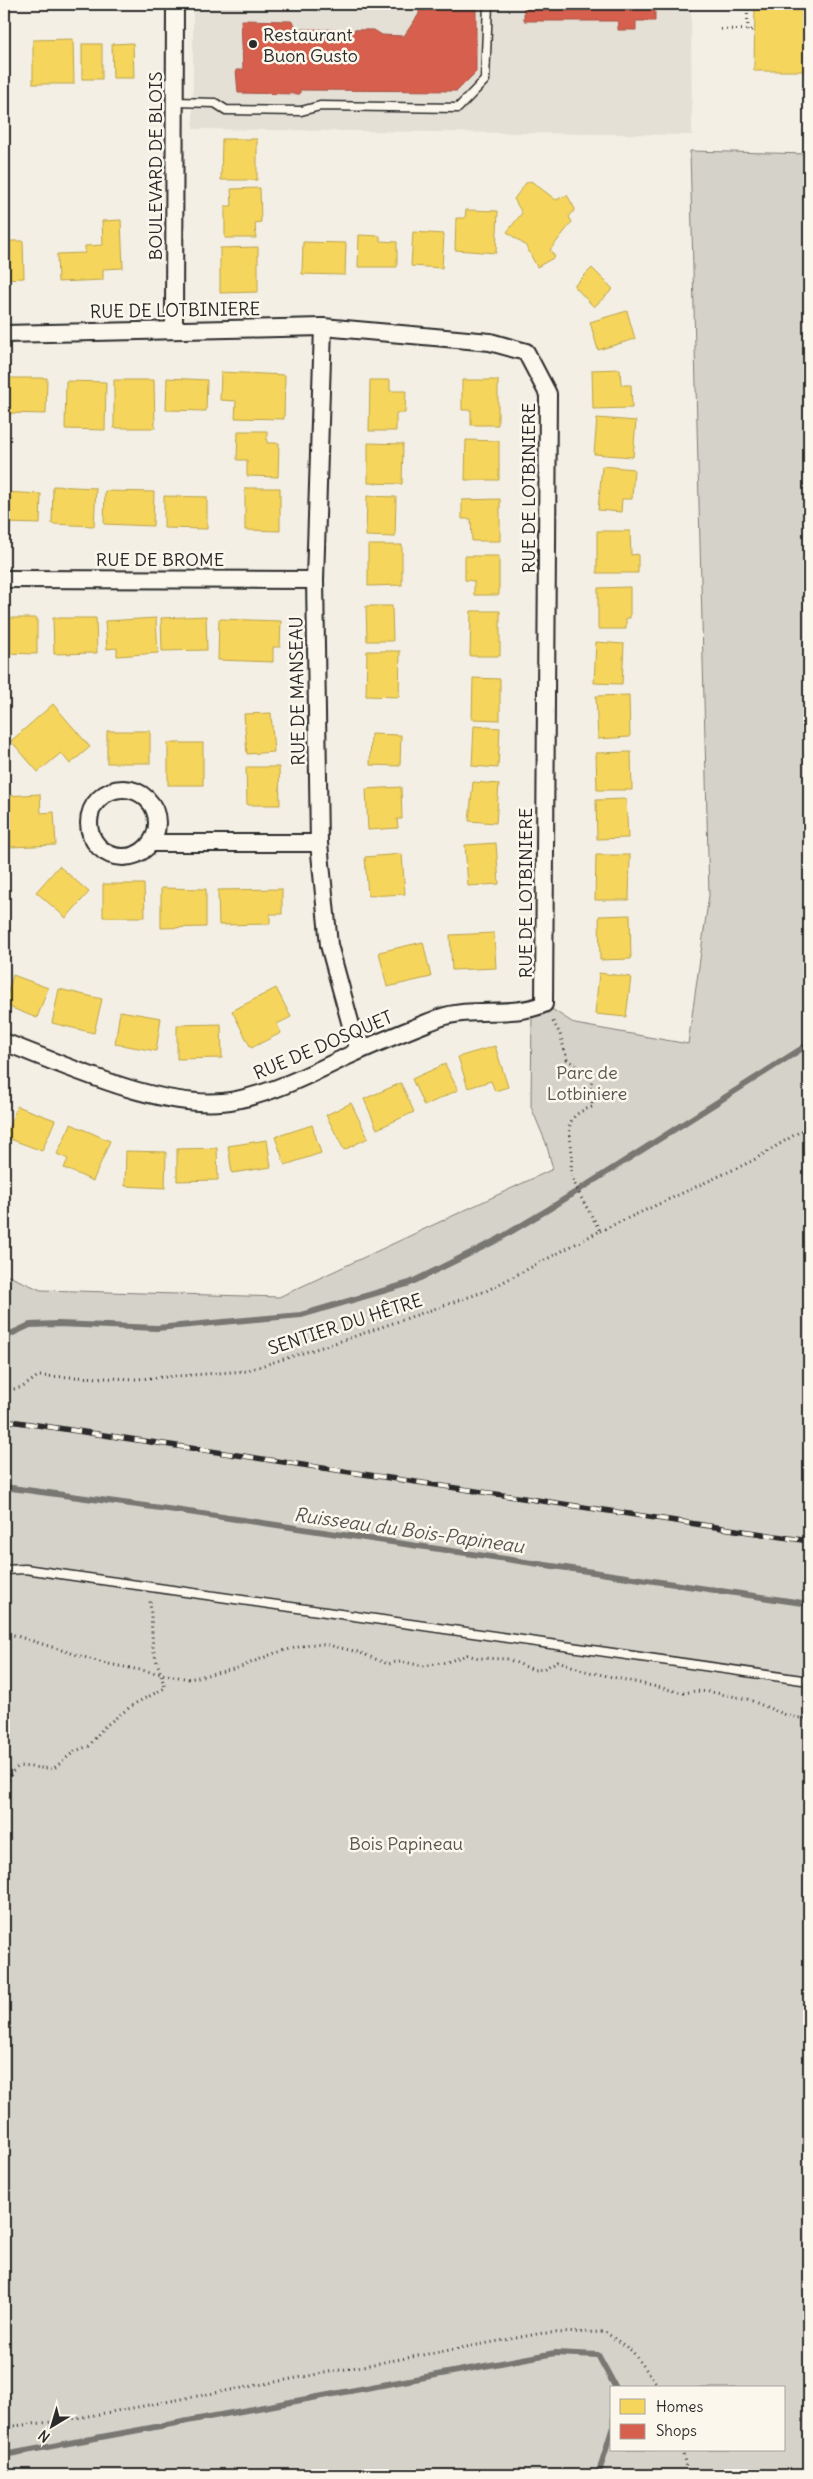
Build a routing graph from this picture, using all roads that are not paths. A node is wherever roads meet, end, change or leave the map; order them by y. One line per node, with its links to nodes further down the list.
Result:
1 (174, 4): 3 (street, BOULEVARD DE BLOIS)
2 (488, 4): 3 (lane)
3 (174, 102): 5 (street, BOULEVARD DE BLOIS)
4 (323, 327): 5 (street, RUE DE LOTBINIERE); 8 (street, RUE DE MANSEAU); 11 (street, RUE DE LOTBINIERE)
5 (174, 329): 6 (street, RUE DE LOTBINIERE)
6 (4, 334)
7 (4, 579): 8 (street, RUE DE BROME)
8 (315, 580): 10 (street, RUE DE MANSEAU)
9 (151, 843): 9 (street); 10 (street)
10 (319, 843): 13 (street, RUE DE MANSEAU)
11 (544, 1004): 13 (street, RUE DE DOSQUET)
12 (4, 1042): 13 (street, RUE DE DOSQUET)
13 (358, 1051)
14 (4, 1570): 15 (lane)
15 (809, 1681)

